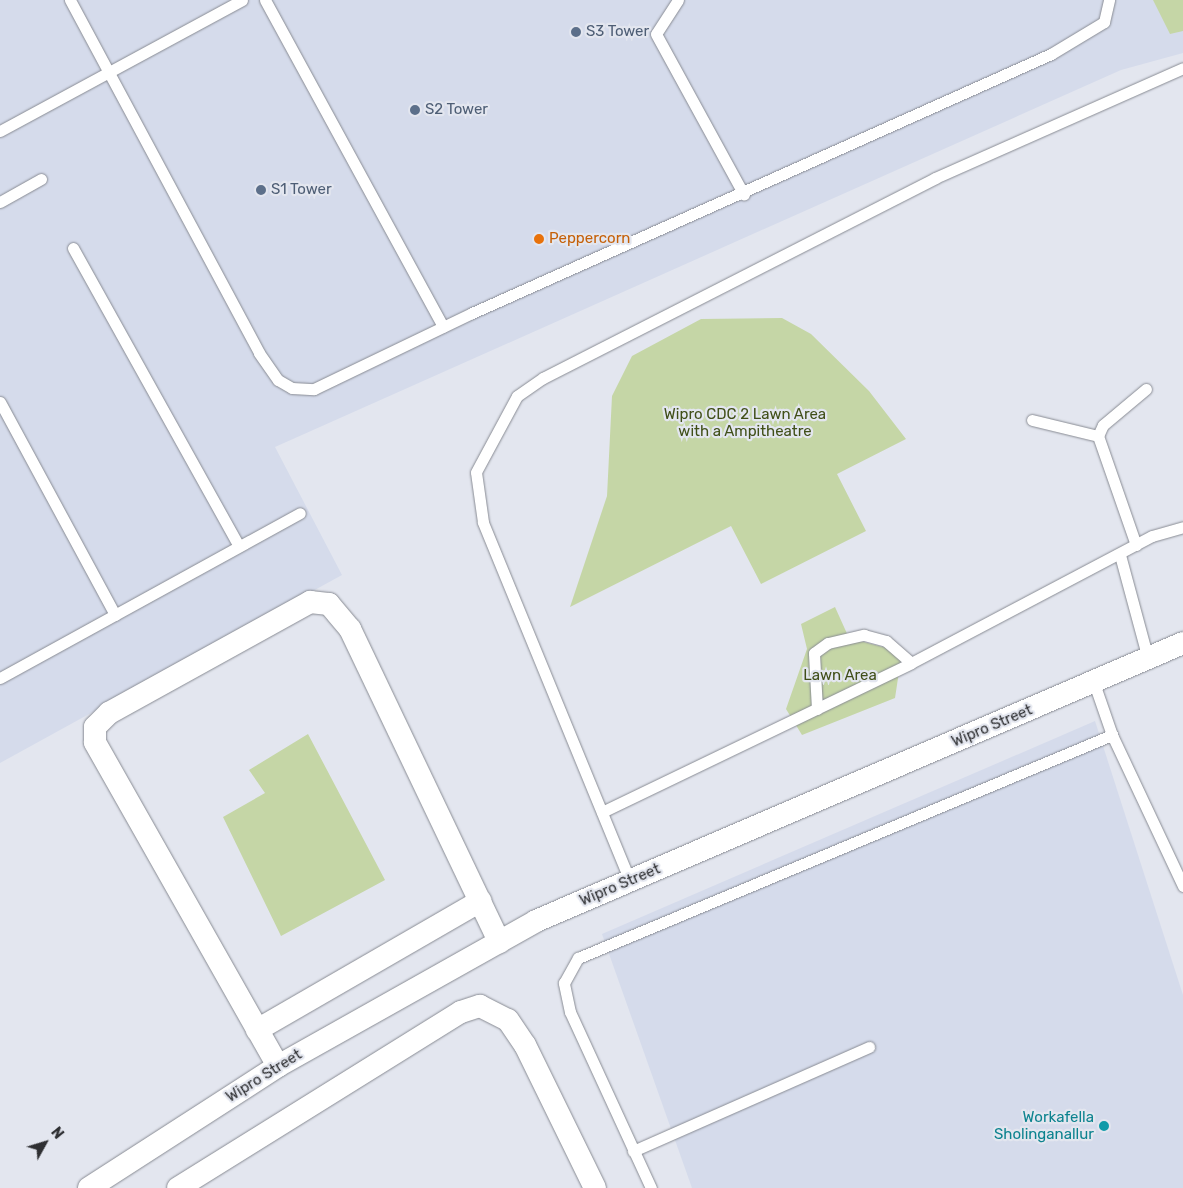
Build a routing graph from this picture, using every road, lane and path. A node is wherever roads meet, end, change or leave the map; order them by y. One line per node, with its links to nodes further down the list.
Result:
1 (70, 0): 7 (lane)
2 (242, 0): 7 (lane)
3 (265, 0): 13 (lane)
4 (678, 0): 10 (lane)
5 (1109, 0): 10 (lane)
6 (1183, 68): 31 (lane)
7 (111, 72): 8 (lane); 13 (lane)
8 (0, 131)
9 (41, 179): 11 (lane)
10 (744, 194): 13 (lane)
11 (0, 202)
12 (73, 248): 20 (lane)
13 (443, 328)
14 (1146, 389): 17 (lane)
15 (0, 402): 23 (lane)
16 (1032, 420): 17 (lane)
17 (1098, 436): 21 (lane)
18 (300, 513): 20 (lane)
19 (1183, 527): 21 (lane)
20 (239, 546): 23 (lane)
21 (1136, 546): 22 (lane)
22 (1120, 555): 25 (lane); 26 (lane)
23 (115, 615): 27 (lane)
24 (1183, 643): 25 (street, Wipro Street)
25 (1148, 659): 28 (street, Wipro Street)
26 (911, 663): 29 (lane); 29 (lane)
27 (1, 674)
28 (1094, 683): 30 (lane); 32 (street, Wipro Street)
29 (817, 709): 31 (lane)
30 (1112, 735): 33 (lane); 39 (lane)
31 (602, 812): 32 (lane)
32 (630, 881): 35 (street, Wipro Street)
33 (1183, 886)
34 (480, 901): 35 (street); 36 (street); 36 (street)
35 (499, 942): 38 (street, Wipro Street)
36 (257, 1030): 38 (street)
37 (869, 1047): 39 (lane)
38 (278, 1066): 40 (street, Wipro Street)
39 (633, 1151): 43 (lane)
40 (89, 1188)
41 (178, 1188): 42 (street)
42 (595, 1188)
43 (651, 1188)

